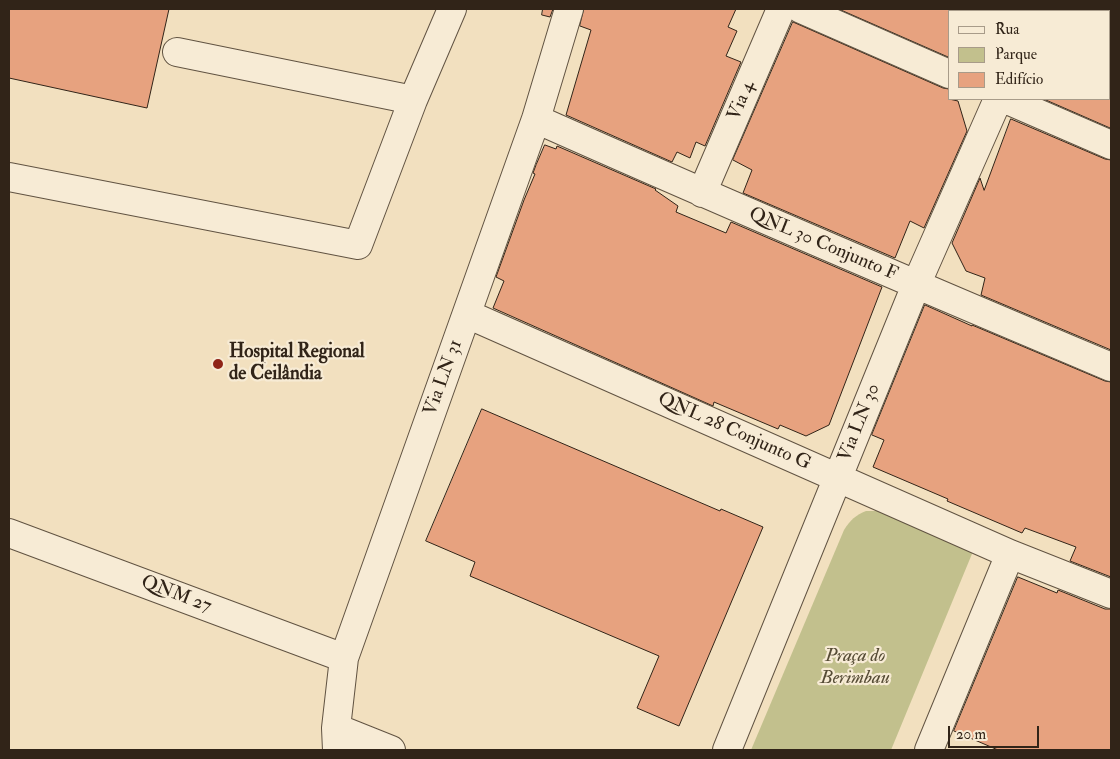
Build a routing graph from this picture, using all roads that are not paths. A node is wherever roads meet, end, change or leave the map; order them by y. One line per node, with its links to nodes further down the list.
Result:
1 (452, 9): 7 (street)
2 (569, 9): 10 (street, Via LN 31)
3 (781, 9): 13 (street, Via 4)
4 (801, 9): 6 (street)
5 (177, 52): 7 (street)
6 (948, 74)
7 (413, 100): 12 (street)
8 (998, 100): 14 (street, Via LN 30)
9 (1007, 100): 11 (street)
10 (536, 119): 13 (street, QNL 30 Conjunto F); 15 (street, Via LN 31)
11 (1111, 145)
12 (9, 177)
13 (702, 193): 14 (street, QNL 30 Conjunto F)
14 (916, 285): 16 (street, QNL 30 Conjunto F); 17 (street, Via LN 30)
15 (467, 314): 17 (street, QNL 28 Conjunto G); 21 (street, Via LN 31)
16 (1111, 368)
17 (838, 477): 19 (street, QNL 28 Conjunto G); 25 (street, Via LN 30)
18 (9, 533): 21 (street, QNM 27)
19 (1010, 554): 20 (street, QNL 28 Conjunto G); 23 (street)
20 (1111, 594)
21 (344, 658): 22 (street, Via LN 31)
22 (337, 739): 24 (street)
23 (934, 749)
24 (391, 750)
25 (727, 750)

